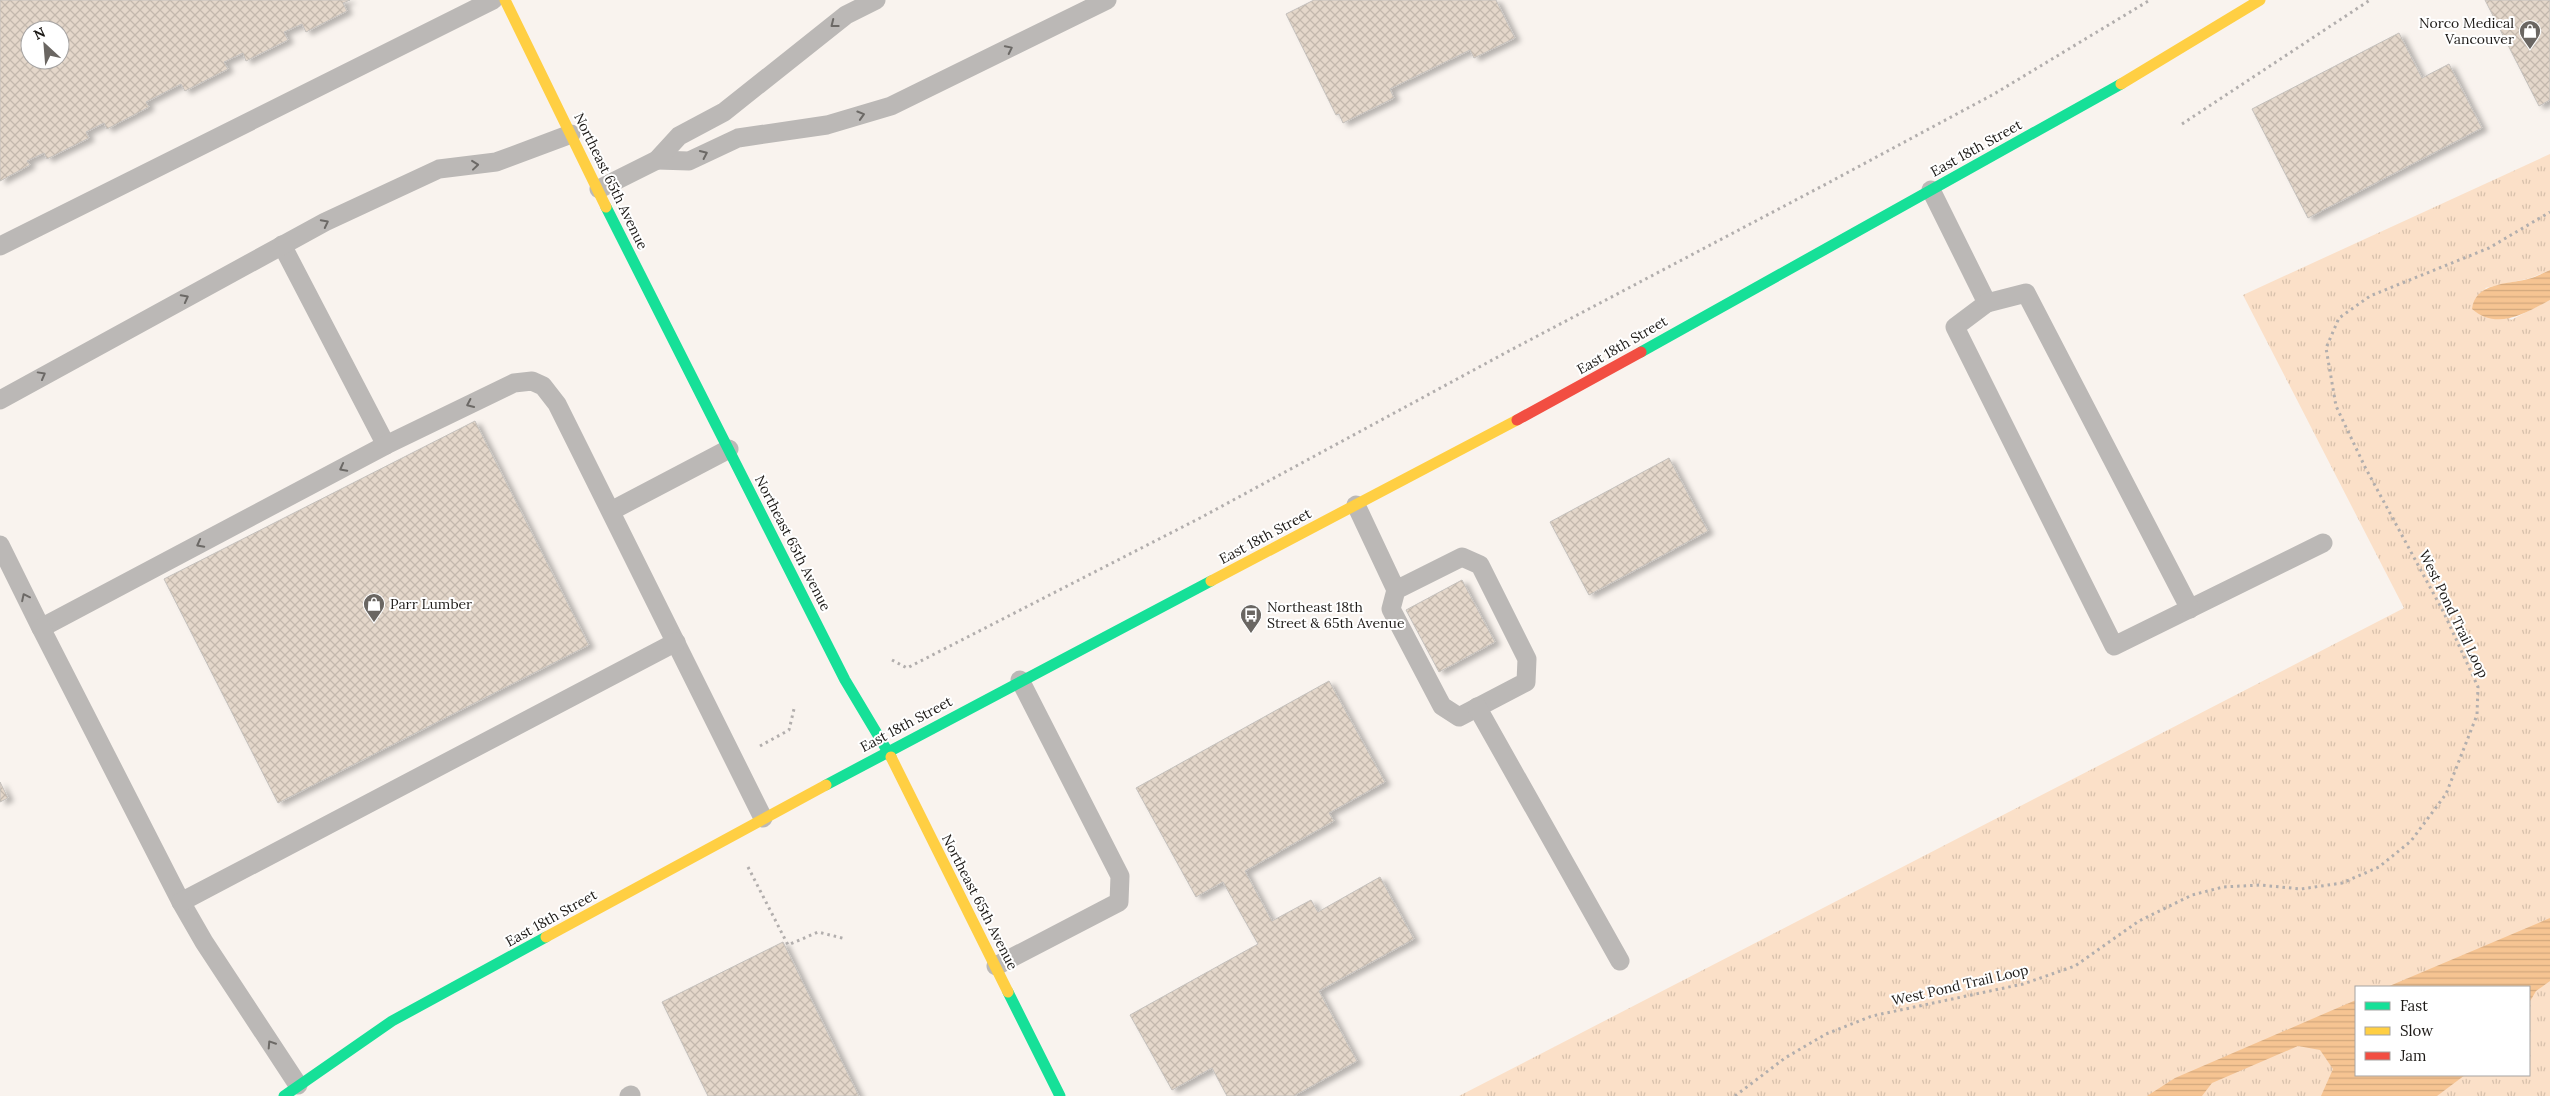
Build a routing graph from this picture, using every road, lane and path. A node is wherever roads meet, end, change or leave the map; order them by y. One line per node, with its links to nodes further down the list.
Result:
1 (493, 0): 15 (lane)
2 (505, 0): 9 (street, Northeast 65th Avenue)
3 (876, 0): 10 (lane, one-way to 10)
4 (1107, 0): 10 (lane, one-way to 4)
5 (2150, 0): 28 (path)
6 (2260, 0): 12 (street, East 18th Street)
7 (2370, 0): 8 (path)
8 (2182, 124)
9 (571, 134): 11 (street, Northeast 65th Avenue); 14 (lane, one-way to 9)
10 (657, 160): 11 (lane)
11 (599, 190): 19 (street, Northeast 65th Avenue)
12 (1931, 190): 16 (lane); 20 (street, East 18th Street)
13 (2550, 212): 42 (path, West Pond Trail Loop)
14 (282, 245): 17 (lane, one-way to 14); 18 (lane)
15 (0, 246)
16 (1987, 303): 25 (lane); 25 (lane)
17 (0, 400)
18 (386, 445): 21 (lane, one-way to 18); 26 (lane, one-way to 26)
19 (729, 449): 21 (lane); 32 (street, Northeast 65th Avenue)
20 (1356, 505): 24 (lane); 29 (street, East 18th Street)
21 (611, 512): 27 (lane)
22 (2323, 543): 25 (lane)
23 (0, 545): 26 (lane, one-way to 23)
24 (1396, 590): 30 (lane); 30 (lane)
25 (2190, 609)
26 (41, 628): 36 (lane)
27 (676, 642): 33 (lane); 36 (lane)
28 (892, 660)
29 (1020, 680): 32 (street, East 18th Street); 39 (lane)
30 (1477, 707): 38 (lane)
31 (794, 709): 33 (path)
32 (888, 751): 34 (street, East 18th Street); 39 (street, Northeast 65th Avenue)
33 (734, 760): 34 (lane)
34 (764, 818): 35 (street, East 18th Street)
35 (731, 836): 37 (path); 40 (street, East 18th Street)
36 (181, 902): 40 (lane, one-way to 36)
37 (846, 938)
38 (1620, 961)
39 (996, 966): 41 (street, Northeast 65th Avenue)
40 (291, 1090)
41 (1060, 1096)
42 (1736, 1096)

